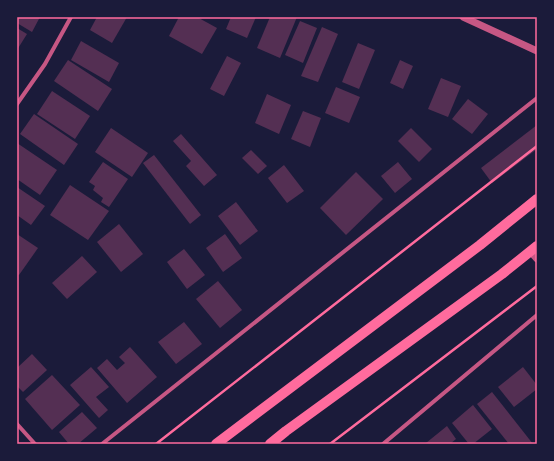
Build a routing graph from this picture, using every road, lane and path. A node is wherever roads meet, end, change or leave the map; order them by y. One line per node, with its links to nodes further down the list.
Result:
1 (72, 17): 5 (street)
2 (463, 17): 3 (street)
3 (537, 52)
4 (537, 98): 14 (street)
5 (17, 104)
6 (537, 146): 15 (path)
7 (537, 199): 16 (main road)
8 (534, 248): 9 (street); 17 (main road)
9 (537, 259)
10 (537, 286): 18 (path)
11 (537, 315): 19 (street)
12 (17, 424): 13 (street)
13 (35, 444)
14 (102, 444)
15 (156, 444)
16 (216, 444)
17 (270, 444)
18 (330, 444)
19 (383, 444)

